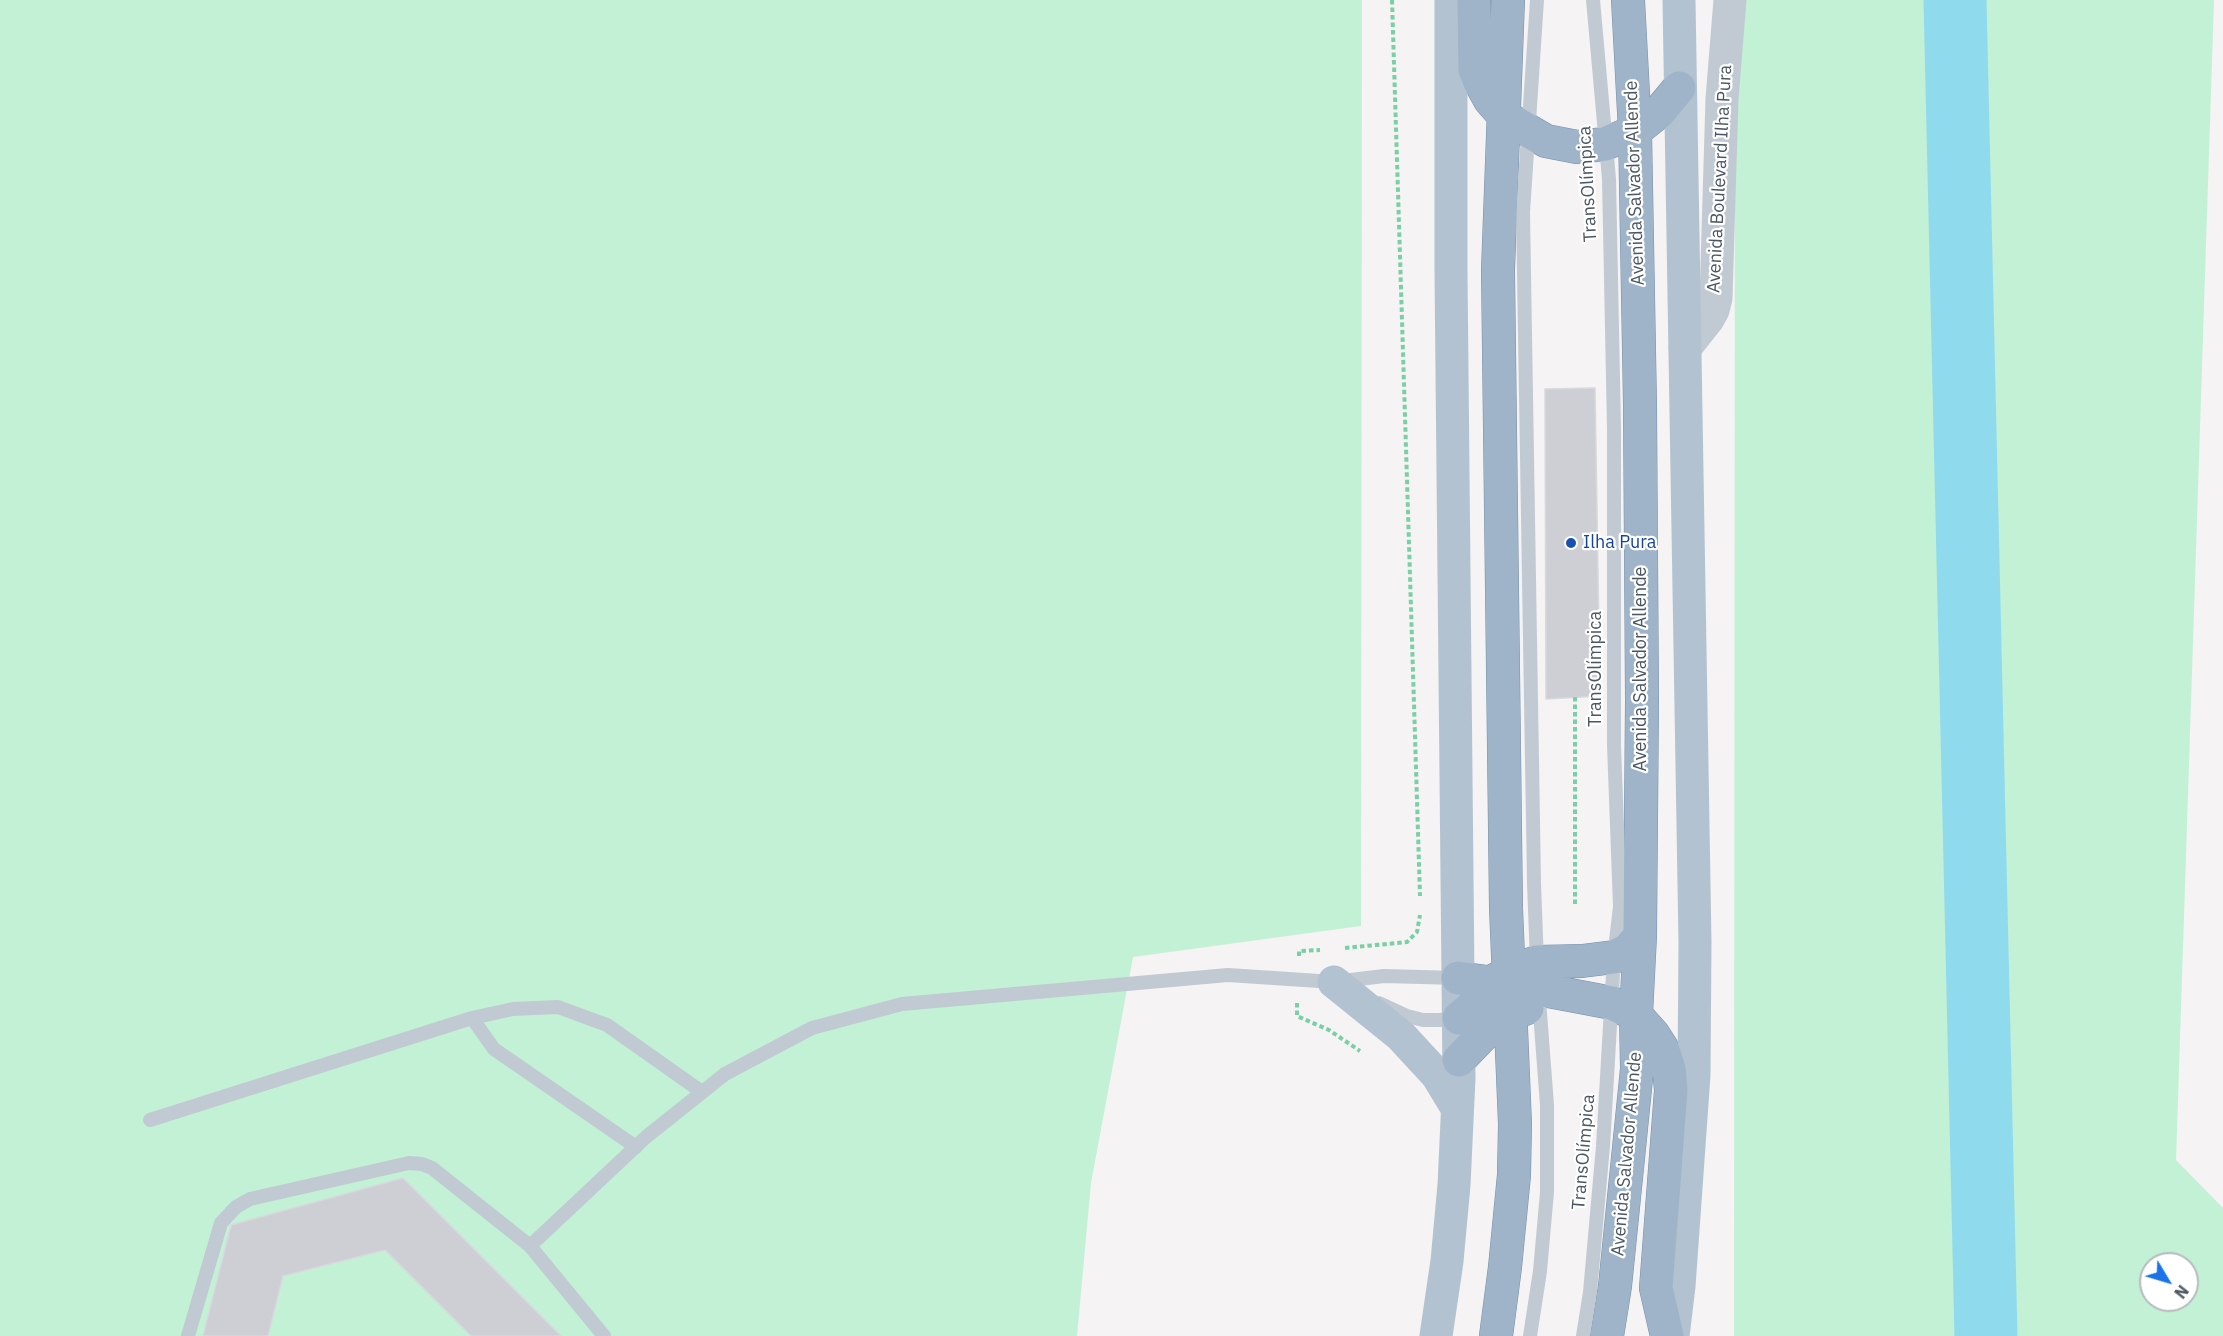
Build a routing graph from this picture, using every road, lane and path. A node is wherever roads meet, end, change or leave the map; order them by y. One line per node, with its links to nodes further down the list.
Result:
1 (1392, 0): 16 (path)
2 (1451, 0): 24 (main road)
3 (1474, 0): 11 (highway)
4 (1508, 0): 11 (highway)
5 (1537, 0): 11 (lane)
6 (1593, 0): 13 (lane, TransOlímpica)
7 (1628, 0): 12 (highway, Avenida Salvador Allende)
8 (1678, 0): 10 (main road)
9 (1730, 0): 14 (street, Avenida Boulevard Ilha Pura)
10 (1679, 88): 12 (highway); 14 (main road)
11 (1517, 125): 13 (highway); 26 (highway)
12 (1635, 131): 13 (highway); 19 (highway, Avenida Salvador Allende)
13 (1605, 144): 23 (lane, TransOlímpica)
14 (1685, 348): 46 (main road)
15 (1575, 697): 17 (path)
16 (1420, 898)
17 (1575, 906)
18 (1420, 910): 20 (path)
19 (1640, 936): 23 (highway); 27 (highway, Avenida Salvador Allende)
20 (1343, 948)
21 (1321, 950): 22 (path)
22 (1299, 951)
23 (1614, 957): 26 (highway); 27 (lane, TransOlímpica)
24 (1458, 978): 25 (lane); 26 (highway); 30 (main road)
25 (1334, 982): 30 (lane); 33 (lane); 34 (main road)
26 (1525, 988): 27 (highway); 30 (highway); 32 (highway); 41 (highway); 42 (lane, TransOlímpica)
27 (1624, 1009): 43 (lane, TransOlímpica); 44 (highway, Avenida Salvador Allende); 45 (highway)
28 (1297, 1016): 31 (path)
29 (472, 1018): 33 (lane); 35 (lane); 36 (lane)
30 (1458, 1018): 32 (main road)
31 (1363, 1053)
32 (1459, 1060): 34 (main road)
33 (702, 1092): 36 (lane)
34 (1457, 1108): 40 (main road)
35 (150, 1120)
36 (636, 1147): 37 (lane)
37 (530, 1246): 38 (lane); 39 (lane)
38 (188, 1336)
39 (604, 1336)
40 (1436, 1336)
41 (1496, 1336)
42 (1530, 1336)
43 (1583, 1336)
44 (1607, 1336)
45 (1667, 1336)
46 (1673, 1336)

